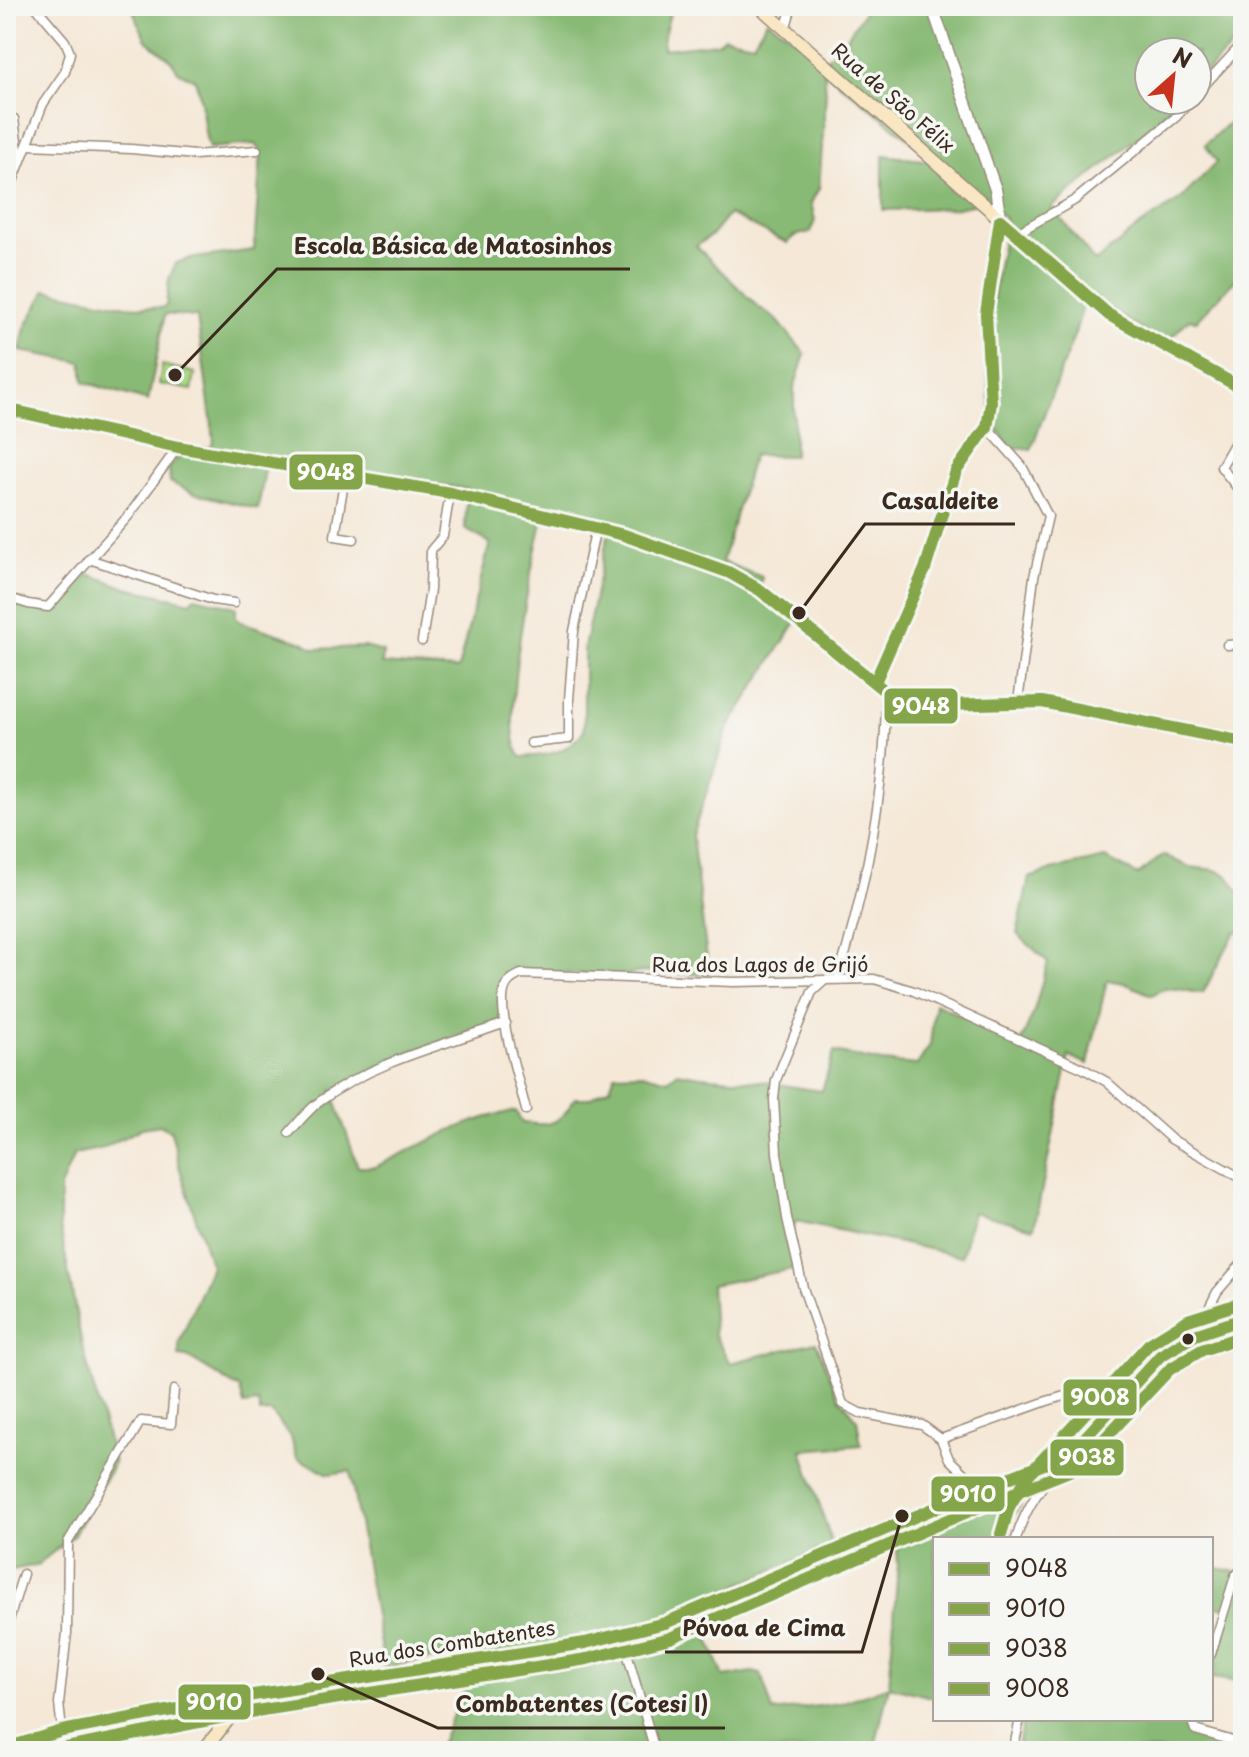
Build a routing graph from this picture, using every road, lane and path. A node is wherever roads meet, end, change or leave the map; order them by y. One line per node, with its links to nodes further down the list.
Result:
1 (35, 6): 10 (street)
2 (759, 6): 5 (main road, Rua de São Félix)
3 (792, 6): 5 (street)
4 (932, 6): 14 (street)
5 (785, 30): 14 (main road, Rua de São Félix)
6 (1243, 43): 7 (street)
7 (1213, 76)
8 (1177, 116): 15 (street)
9 (6, 119): 11 (street)
10 (28, 145): 12 (street); 13 (street)
11 (18, 150)
12 (257, 150)
13 (6, 199)
14 (1000, 220): 15 (main road, Rua de São Félix); 18 (street)
15 (1017, 233): 16 (main road, Rua de São Félix)
16 (1243, 389)
17 (6, 409): 20 (street)
18 (987, 427): 32 (street); 34 (street)
19 (1243, 428): 23 (street)
20 (178, 447): 21 (street); 26 (street)
21 (345, 476): 22 (street); 25 (street)
22 (450, 493): 24 (street); 29 (street)
23 (1243, 495)
24 (596, 527): 32 (street); 36 (street)
25 (354, 539)
26 (89, 559): 27 (street); 28 (street)
27 (6, 597)
28 (234, 603)
29 (422, 641)
30 (1243, 644): 31 (street)
31 (1227, 645)
32 (875, 682): 33 (street)
33 (886, 692): 34 (street); 37 (street)
34 (1018, 702): 35 (street)
35 (1243, 742)
36 (531, 743)
37 (838, 979): 38 (street, Rua dos Lagos de Grijó); 42 (street, Rua dos Lagos de Grijó)
38 (824, 980): 39 (street, Rua dos Lagos de Grijó); 48 (street)
39 (506, 1023): 40 (street, Rua dos Lagos de Grijó); 41 (street)
40 (526, 1110)
41 (289, 1133)
42 (1243, 1179)
43 (1243, 1262): 45 (street)
44 (1243, 1319): 45 (main road)
45 (1195, 1335): 46 (main road)
46 (1146, 1373): 48 (street); 49 (main road)
47 (174, 1390): 60 (street)
48 (941, 1439): 50 (street)
49 (1070, 1454): 50 (main road, Rua dos Combatentes); 51 (street)
50 (980, 1489): 55 (main road, Rua dos Combatentes)
51 (1017, 1537)
52 (1243, 1568): 56 (street)
53 (23, 1574): 54 (street)
54 (6, 1630)
55 (622, 1635): 57 (main road, Rua dos Combatentes); 64 (street)
56 (1213, 1648)
57 (247, 1696): 60 (main road, Rua dos Combatentes); 63 (main road)
58 (1020, 1721): 65 (street)
59 (1192, 1721): 61 (street)
60 (62, 1731): 62 (main road, Rua dos Combatentes)
61 (1243, 1744)
62 (6, 1748)
63 (203, 1751)
64 (655, 1751)
65 (1013, 1751)

